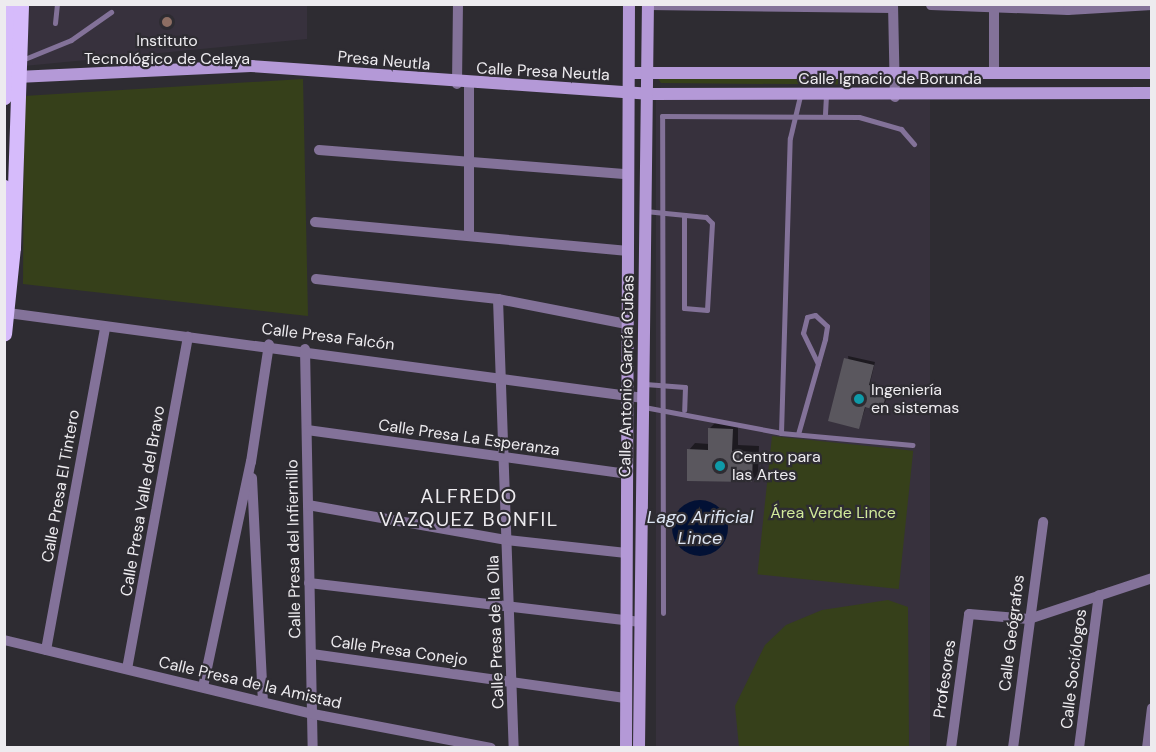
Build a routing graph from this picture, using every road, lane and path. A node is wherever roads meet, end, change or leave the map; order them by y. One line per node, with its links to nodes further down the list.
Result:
1 (10, 4): 27 (main road)
2 (21, 4): 14 (main road)
3 (57, 4): 13 (lane)
4 (458, 4): 21 (street)
5 (629, 4): 17 (street, Calle Antonio García Cubas)
6 (648, 5): 9 (street); 18 (street, Calle Antonio García Cubas)
7 (932, 5): 10 (street)
8 (1152, 5): 11 (street)
9 (893, 6): 15 (street)
10 (994, 6): 11 (street); 16 (street)
11 (1068, 7)
12 (111, 12): 14 (lane)
13 (55, 23)
14 (17, 61): 20 (main road)
15 (894, 71): 16 (street, Calle Ignacio de Borunda); 18 (street, Calle Ignacio de Borunda); 28 (street)
16 (994, 72): 19 (street, Calle Ignacio de Borunda)
17 (629, 73): 18 (street, Calle Ignacio de Borunda); 22 (street, Calle Antonio García Cubas)
18 (647, 73): 24 (street, Calle Antonio García Cubas)
19 (1152, 73)
20 (16, 77): 21 (street, Presa Neutla); 41 (main road)
21 (463, 85): 22 (street, Calle Presa Neutla); 33 (street)
22 (628, 93): 24 (street, Calle Ignacio de Borunda); 34 (street, Calle Antonio García Cubas)
23 (1152, 93): 28 (street, Calle Ignacio de Borunda)
24 (648, 94): 25 (street, Calle Ignacio de Borunda); 36 (street, Calle Antonio García Cubas)
25 (800, 96): 26 (street, Calle Ignacio de Borunda); 29 (lane)
26 (826, 96): 28 (street, Calle Ignacio de Borunda); 30 (lane)
27 (4, 97)
28 (896, 97)
29 (798, 113): 30 (lane); 37 (lane); 61 (lane)
30 (825, 114): 31 (lane)
31 (914, 144)
32 (319, 150): 33 (street)
33 (468, 162): 34 (street); 40 (street)
34 (627, 174): 42 (street, Calle Antonio García Cubas)
35 (4, 187): 41 (main road)
36 (645, 211): 37 (lane); 54 (street, Calle Antonio García Cubas)
37 (662, 213): 38 (lane); 55 (lane)
38 (684, 215): 38 (lane)
39 (315, 222): 40 (street)
40 (469, 233): 42 (street)
41 (13, 247): 45 (main road)
42 (626, 251): 46 (street, Calle Antonio García Cubas)
43 (316, 279): 44 (street)
44 (498, 299): 46 (street); 53 (street, Calle Presa de la Olla)
45 (8, 313): 47 (street, Calle Presa Falcón); 48 (main road)
46 (627, 324): 56 (street, Calle Antonio García Cubas)
47 (105, 328): 49 (street, Calle Presa Falcón); 80 (street, Calle Presa El Tintero)
48 (4, 334)
49 (188, 337): 50 (street, Calle Presa Falcón); 82 (street, Calle Presa Valle del Bravo)
50 (269, 345): 51 (street, Calle Presa Falcón); 65 (street)
51 (305, 349): 53 (street, Calle Presa Falcón); 60 (street, Calle Presa del Infiernillo)
52 (818, 364): 52 (lane); 62 (lane)
53 (502, 375): 56 (street, Calle Presa Falcón); 64 (street, Calle Presa de la Olla)
54 (643, 384): 55 (lane); 57 (street, Calle Antonio García Cubas)
55 (660, 385): 58 (lane); 59 (lane)
56 (625, 396): 57 (street, Calle Presa Falcón); 66 (street, Calle Antonio García Cubas)
57 (643, 402): 58 (lane); 78 (street, Calle Antonio García Cubas)
58 (660, 408): 59 (lane); 75 (lane)
59 (684, 410): 61 (lane)
60 (307, 430): 64 (street, Calle Presa La Esperanza); 67 (street, Calle Presa del Infiernillo)
61 (781, 432): 62 (lane)
62 (798, 434): 63 (lane)
63 (912, 445)
64 (505, 460): 66 (street, Calle Presa La Esperanza); 69 (street, Calle Presa de la Olla)
65 (251, 462): 84 (street); 86 (street)
66 (627, 474): 70 (street, Calle Antonio García Cubas)
67 (308, 505): 69 (street); 72 (street, Calle Presa del Infiernillo)
68 (1043, 522): 76 (street, Calle Geógrafos)
69 (507, 540): 70 (street); 74 (street, Calle Presa de la Olla)
70 (626, 553): 77 (street, Calle Antonio García Cubas)
71 (1152, 578): 73 (street)
72 (309, 583): 74 (street); 81 (street, Calle Presa del Infiernillo)
73 (1099, 595): 76 (street); 96 (street, Calle Sociólogos)
74 (510, 607): 77 (street); 83 (street, Calle Presa de la Olla)
75 (663, 613)
76 (1029, 619): 94 (street, Profesores); 95 (street, Calle Geógrafos)
77 (626, 620): 78 (street); 85 (street, Calle Antonio García Cubas)
78 (641, 622): 93 (street, Calle Antonio García Cubas)
79 (4, 640): 80 (street, Calle Presa de la Amistad)
80 (46, 650): 82 (street, Calle Presa de la Amistad)
81 (312, 654): 83 (street, Calle Presa Conejo); 88 (street, Calle Presa del Infiernillo)
82 (127, 669): 84 (street, Calle Presa de la Amistad)
83 (513, 682): 85 (street, Calle Presa Conejo); 91 (street, Calle Presa de la Olla)
84 (203, 687): 86 (street, Calle Presa de la Amistad)
85 (625, 698): 92 (street, Calle Antonio García Cubas)
86 (263, 702): 88 (street, Calle Presa de la Amistad)
87 (1152, 708): 97 (street)
88 (313, 714): 89 (street, Calle Presa del Infiernillo); 90 (street, Calle Presa de la Amistad)
89 (313, 747)
90 (491, 747)
91 (514, 747)
92 (626, 747)
93 (639, 747)
94 (951, 747)
95 (1013, 747)
96 (1079, 747)
97 (1147, 747)

